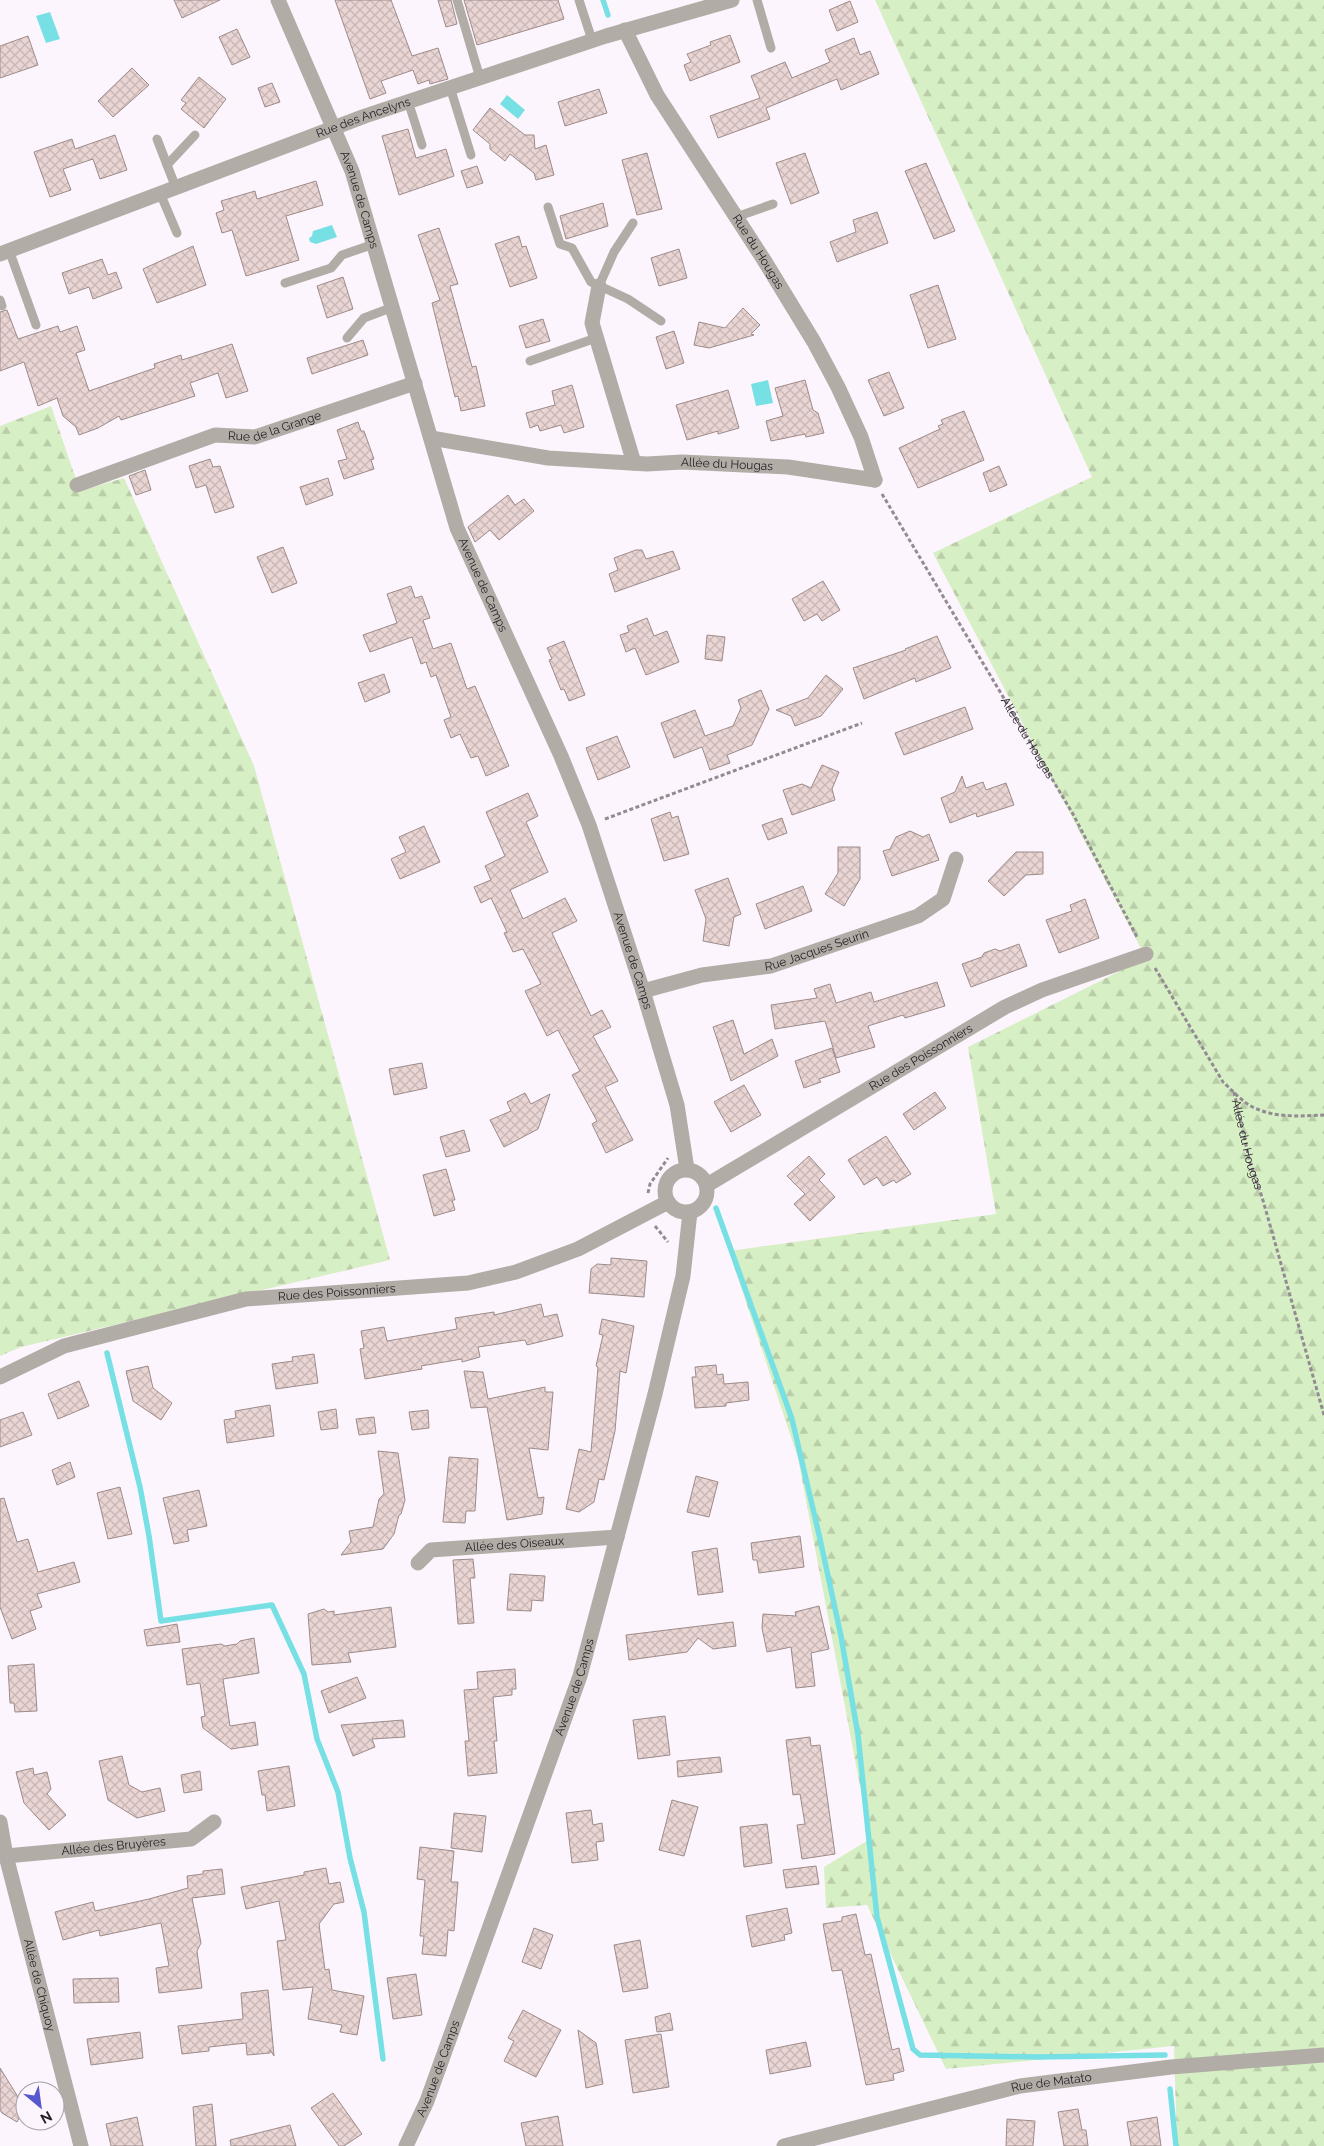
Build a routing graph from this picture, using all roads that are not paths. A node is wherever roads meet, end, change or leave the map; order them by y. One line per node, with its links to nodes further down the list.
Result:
1 (278, 0): 12 (street, Avenue de Camps)
2 (457, 0): 9 (lane)
3 (579, 0): 7 (lane)
4 (732, 0): 6 (street, Rue des Ancelyns)
5 (757, 0): 8 (lane)
6 (625, 30): 7 (street, Rue des Ancelyns); 22 (street, Rue du Hougas)
7 (592, 40): 9 (street, Rue des Ancelyns)
8 (771, 48)
9 (480, 78): 10 (street, Rue des Ancelyns)
10 (450, 88): 11 (street, Rue des Ancelyns); 16 (lane)
11 (408, 102): 12 (street, Rue des Ancelyns); 15 (lane)
12 (336, 128): 18 (street, Rue des Ancelyns); 25 (street, Avenue de Camps)
13 (195, 135): 17 (lane)
14 (157, 139): 17 (lane)
15 (422, 145)
16 (471, 155)
17 (167, 165): 18 (lane)
18 (176, 188): 19 (street, Rue des Ancelyns)
19 (160, 193): 24 (lane); 26 (street, Rue des Ancelyns)
20 (773, 204): 22 (lane)
21 (548, 207): 28 (lane)
22 (736, 217): 38 (street, Rue du Hougas)
23 (633, 223): 28 (lane)
24 (177, 233)
25 (374, 244): 27 (lane); 29 (street, Avenue de Camps)
26 (5, 252): 31 (lane)
27 (285, 283)
28 (600, 286): 30 (lane); 33 (street)
29 (392, 307): 32 (lane); 35 (street, Avenue de Camps)
30 (661, 321)
31 (36, 325)
32 (347, 338)
33 (596, 338): 34 (lane); 37 (street)
34 (530, 361)
35 (415, 383): 36 (street, Avenue de Camps); 39 (street, Rue de la Grange)
36 (431, 438): 37 (street, Allée du Hougas); 42 (street, Avenue de Camps)
37 (634, 463): 38 (street, Allée du Hougas)
38 (875, 480)
39 (77, 485)
40 (956, 859): 42 (street, Rue Jacques Seurin)
41 (1146, 954): 44 (street, Rue des Poissonniers)
42 (643, 990): 43 (street, Avenue de Camps)
43 (687, 1170): 44 (street); 45 (street)
44 (707, 1185): 46 (street)
45 (668, 1202): 46 (street); 47 (street, Rue des Poissonniers)
46 (690, 1212): 48 (street, Avenue de Camps)
47 (0, 1377)
48 (617, 1537): 49 (street, Allée des Oiseaux); 55 (street, Avenue de Camps)
49 (418, 1563)
50 (0, 1822): 52 (street, Allée de Chiquoy)
51 (214, 1822): 52 (street, Allée des Bruyères)
52 (6, 1856): 54 (street, Allée de Chiquoy)
53 (1324, 2055): 56 (street, Rue de Matato)
54 (80, 2146)
55 (406, 2146)
56 (784, 2146)

